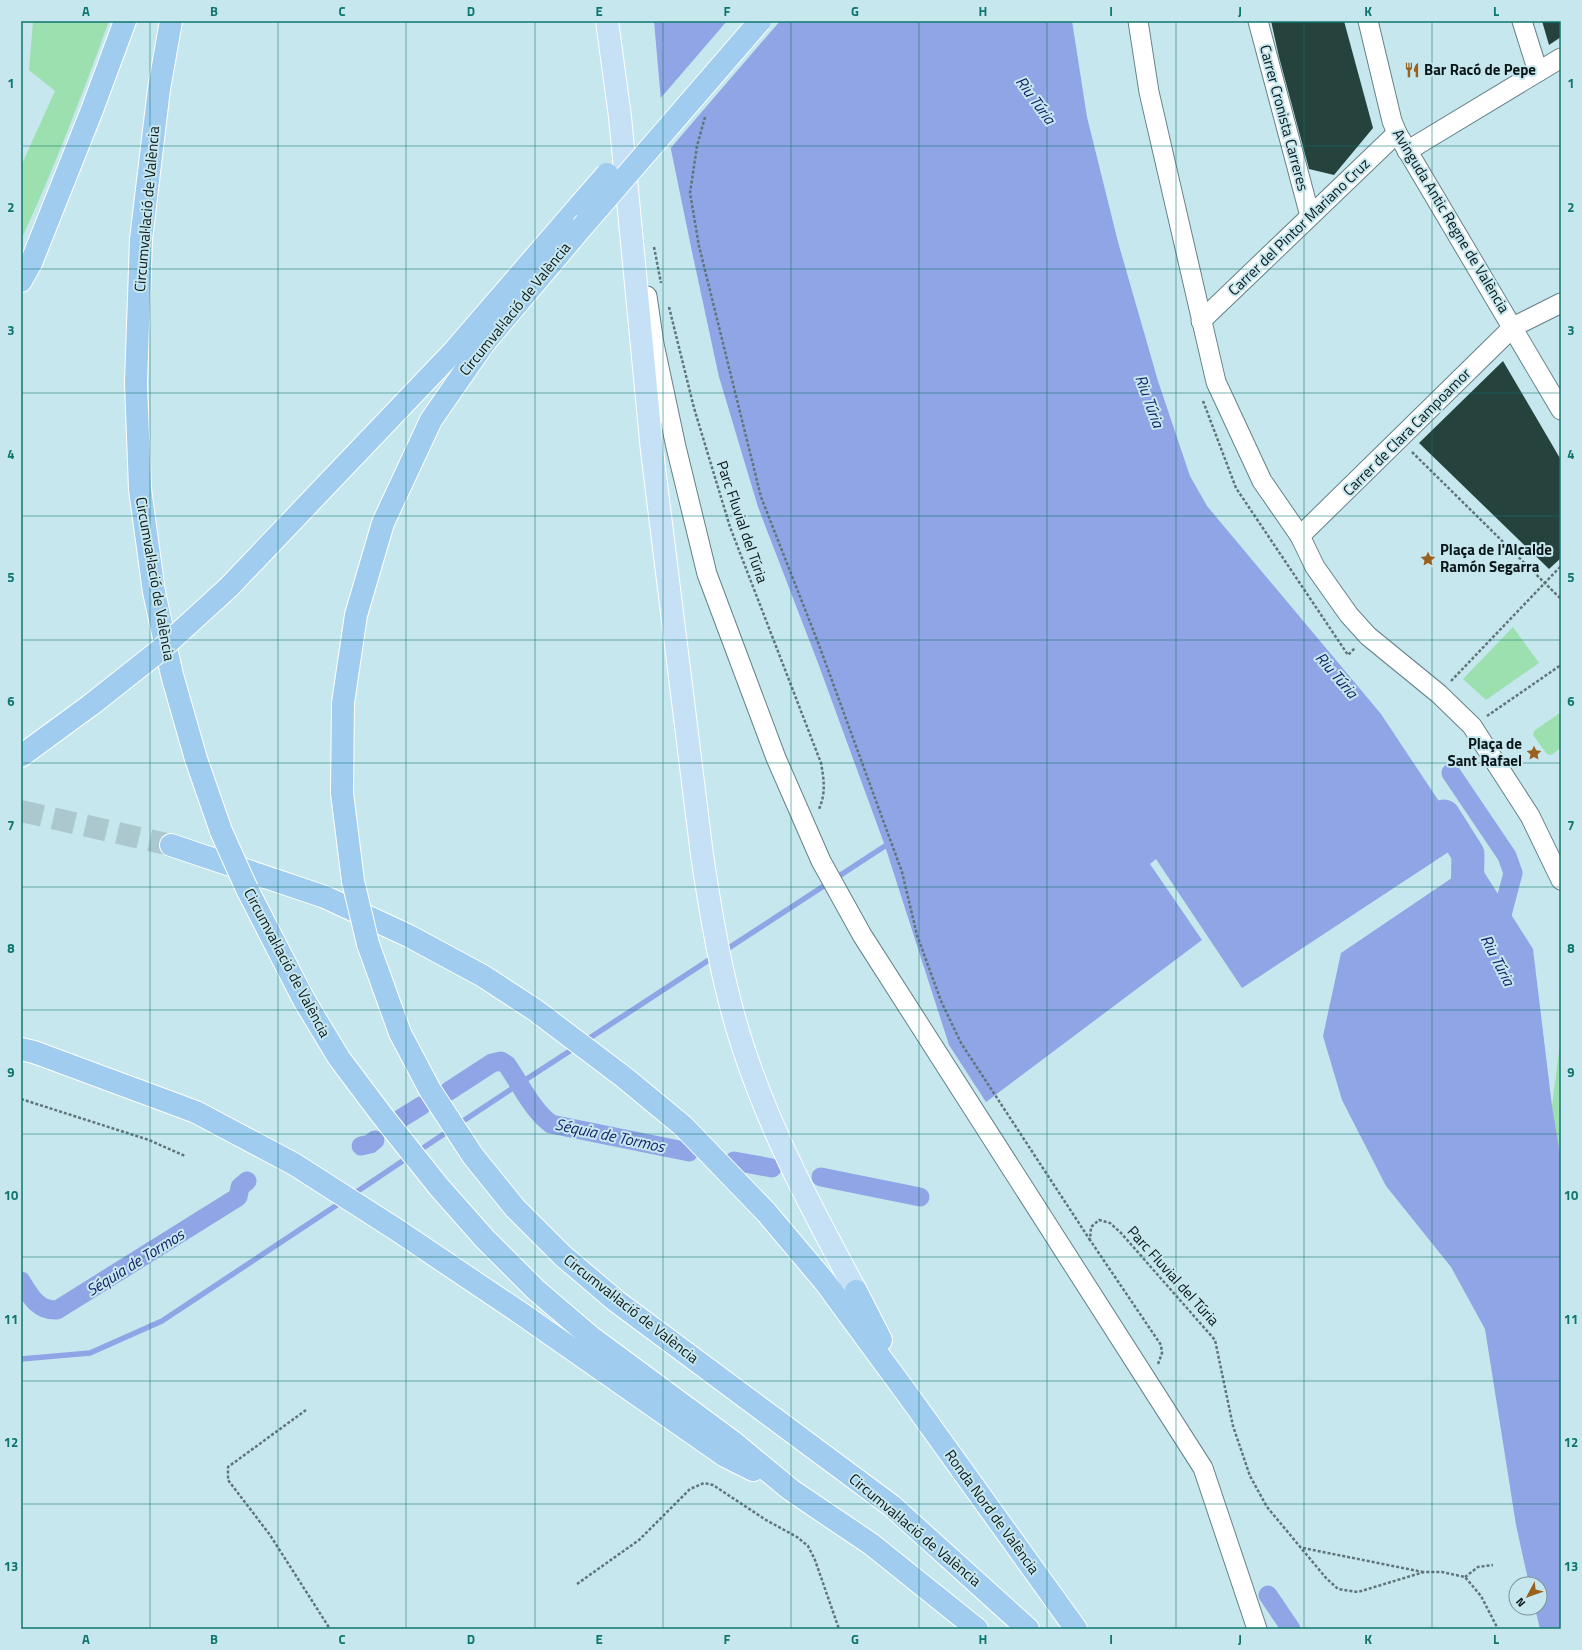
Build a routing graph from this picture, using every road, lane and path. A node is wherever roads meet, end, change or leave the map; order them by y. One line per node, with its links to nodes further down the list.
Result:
1 (125, 21): 18 (highway)
2 (171, 21): 45 (highway, Circumval·lació de València, bridge)
3 (607, 21): 13 (main road)
4 (742, 21): 33 (highway, bridge)
5 (760, 21): 54 (highway, Circumval·lació de València, bridge)
6 (1138, 21): 22 (street)
7 (1258, 21): 16 (street, Carrer Cronista Carreres)
8 (1368, 21): 14 (street, Avinguda Antic Regne de València)
9 (1522, 21): 11 (street)
10 (1561, 58): 11 (street)
11 (1538, 72): 15 (street)
12 (705, 115): 40 (path)
13 (620, 117): 41 (main road); 42 (street)
14 (1397, 133): 15 (street, Avinguda Antic Regne de València); 16 (street, Carrer del Pintor Mariano Cruz)
15 (1407, 152): 23 (street, Avinguda Antic Regne de València)
16 (1310, 216): 22 (street, Carrer del Pintor Mariano Cruz)
17 (654, 242): 19 (path)
18 (21, 282)
19 (662, 286)
20 (1561, 303): 23 (street, Carrer de Clara Campoamor)
21 (668, 306): 34 (path, Parc Fluvial del Túria)
22 (1201, 321): 26 (street)
23 (1513, 327): 24 (street, Avinguda Antic Regne de València); 25 (street, Carrer de Clara Campoamor)
24 (1561, 410)
25 (1400, 439): 26 (street, Carrer de Clara Campoamor); 28 (path)
26 (1300, 536): 31 (street)
27 (1561, 566): 28 (path)
28 (1544, 583): 29 (path); 31 (path)
29 (1561, 599)
30 (1561, 665): 32 (path)
31 (1439, 694): 32 (street)
32 (1472, 726): 36 (street)
33 (21, 756)
34 (818, 812)
35 (171, 845): 43 (highway)
36 (1561, 880)
37 (21, 1050): 45 (highway)
38 (21, 1099): 39 (path)
39 (185, 1156)
40 (1090, 1240): 42 (path); 46 (path, Parc Fluvial del Túria)
41 (856, 1291): 43 (highway)
42 (1152, 1388): 56 (street)
43 (908, 1395): 55 (highway, Ronda Nord de València)
44 (306, 1410): 51 (path)
45 (791, 1490): 53 (highway, Circumval·lació de València)
46 (1302, 1548): 48 (path); 48 (path, Parc Fluvial del Túria)
47 (1493, 1564): 49 (path)
48 (1424, 1572): 49 (path)
49 (1465, 1577): 57 (path)
50 (577, 1584): 52 (path)
51 (330, 1629)
52 (840, 1629)
53 (977, 1629)
54 (1028, 1629)
55 (1076, 1629)
56 (1257, 1629)
57 (1498, 1629)

